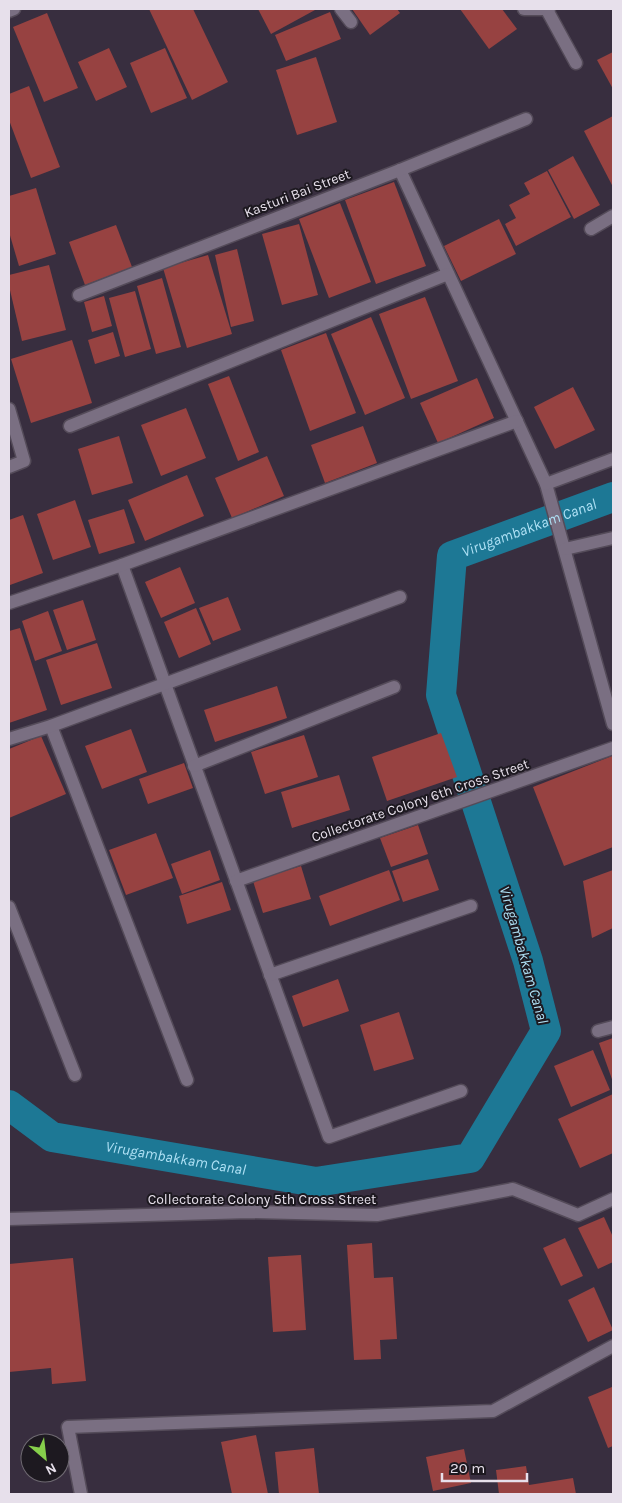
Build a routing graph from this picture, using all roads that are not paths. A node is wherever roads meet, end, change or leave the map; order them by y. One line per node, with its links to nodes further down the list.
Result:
1 (14, 9): 5 (street)
2 (341, 9): 6 (street)
3 (524, 9): 4 (street)
4 (548, 9): 7 (street)
5 (9, 11)
6 (351, 22)
7 (576, 63)
8 (526, 119): 9 (street, Kasturi Bai Street)
9 (400, 170): 12 (street); 13 (street, Kasturi Bai Street)
10 (613, 216): 11 (street)
11 (591, 229)
12 (448, 274): 15 (street); 16 (street)
13 (79, 294)
14 (9, 409): 18 (street)
15 (517, 421): 19 (street); 22 (street)
16 (70, 426)
17 (613, 459): 19 (street)
18 (9, 467)
19 (546, 484): 21 (street)
20 (613, 538): 21 (street)
21 (565, 549): 27 (street)
22 (122, 566): 24 (street); 25 (street)
23 (400, 597): 25 (street)
24 (9, 603)
25 (164, 684): 28 (street); 31 (street)
26 (394, 687): 31 (street)
27 (613, 724)
28 (52, 726): 29 (street); 39 (street)
29 (9, 739)
30 (613, 748): 32 (street, Collectorate Colony 6th Cross Street)
31 (194, 766): 32 (street)
32 (236, 881): 35 (street)
33 (471, 906): 35 (street)
34 (9, 907): 38 (street)
35 (270, 975): 40 (street)
36 (613, 1027): 37 (street)
37 (598, 1032)
38 (74, 1075)
39 (187, 1080)
40 (460, 1091)
41 (613, 1199): 42 (street, Collectorate Colony 5th Cross Street)
42 (9, 1219)
43 (613, 1346): 44 (street)
44 (81, 1494)

